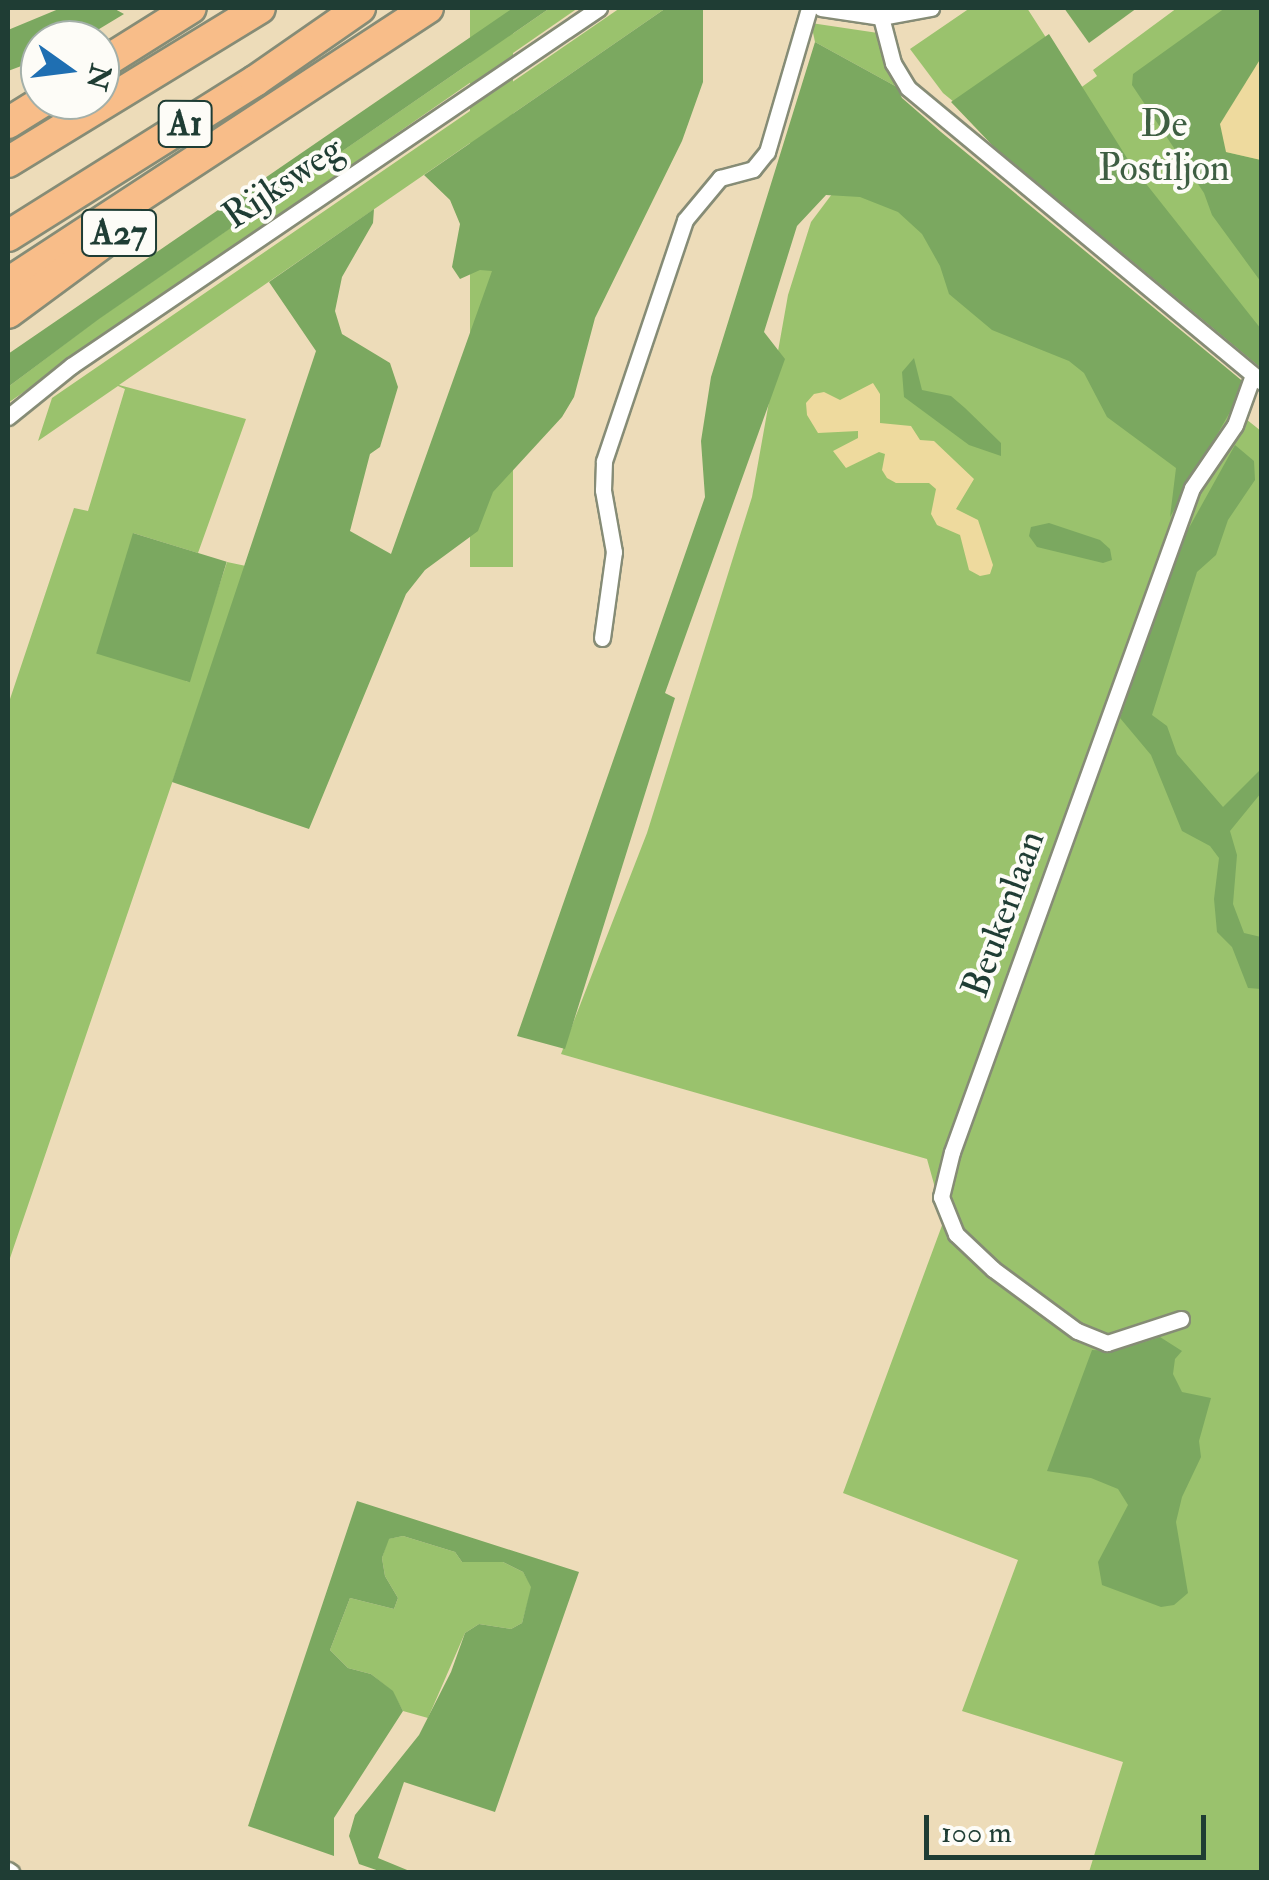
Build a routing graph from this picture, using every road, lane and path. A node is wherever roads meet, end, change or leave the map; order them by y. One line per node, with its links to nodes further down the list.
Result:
1 (191, 8): 10 (highway, A1)
2 (260, 8): 12 (highway, A1)
3 (360, 8): 13 (highway, A1)
4 (428, 8): 11 (highway, A1)
5 (599, 8): 17 (street, Rijksweg)
6 (809, 8): 18 (street)
7 (821, 8): 9 (street)
8 (931, 8): 9 (street)
9 (892, 13): 16 (street)
10 (120, 53)
11 (223, 144): 14 (highway, A1); 15 (highway, A27)
12 (8, 162)
13 (8, 236)
14 (8, 282)
15 (8, 314)
16 (1257, 378): 19 (street, Beukenlaan)
17 (8, 417)
18 (602, 638)
19 (1181, 1319)

